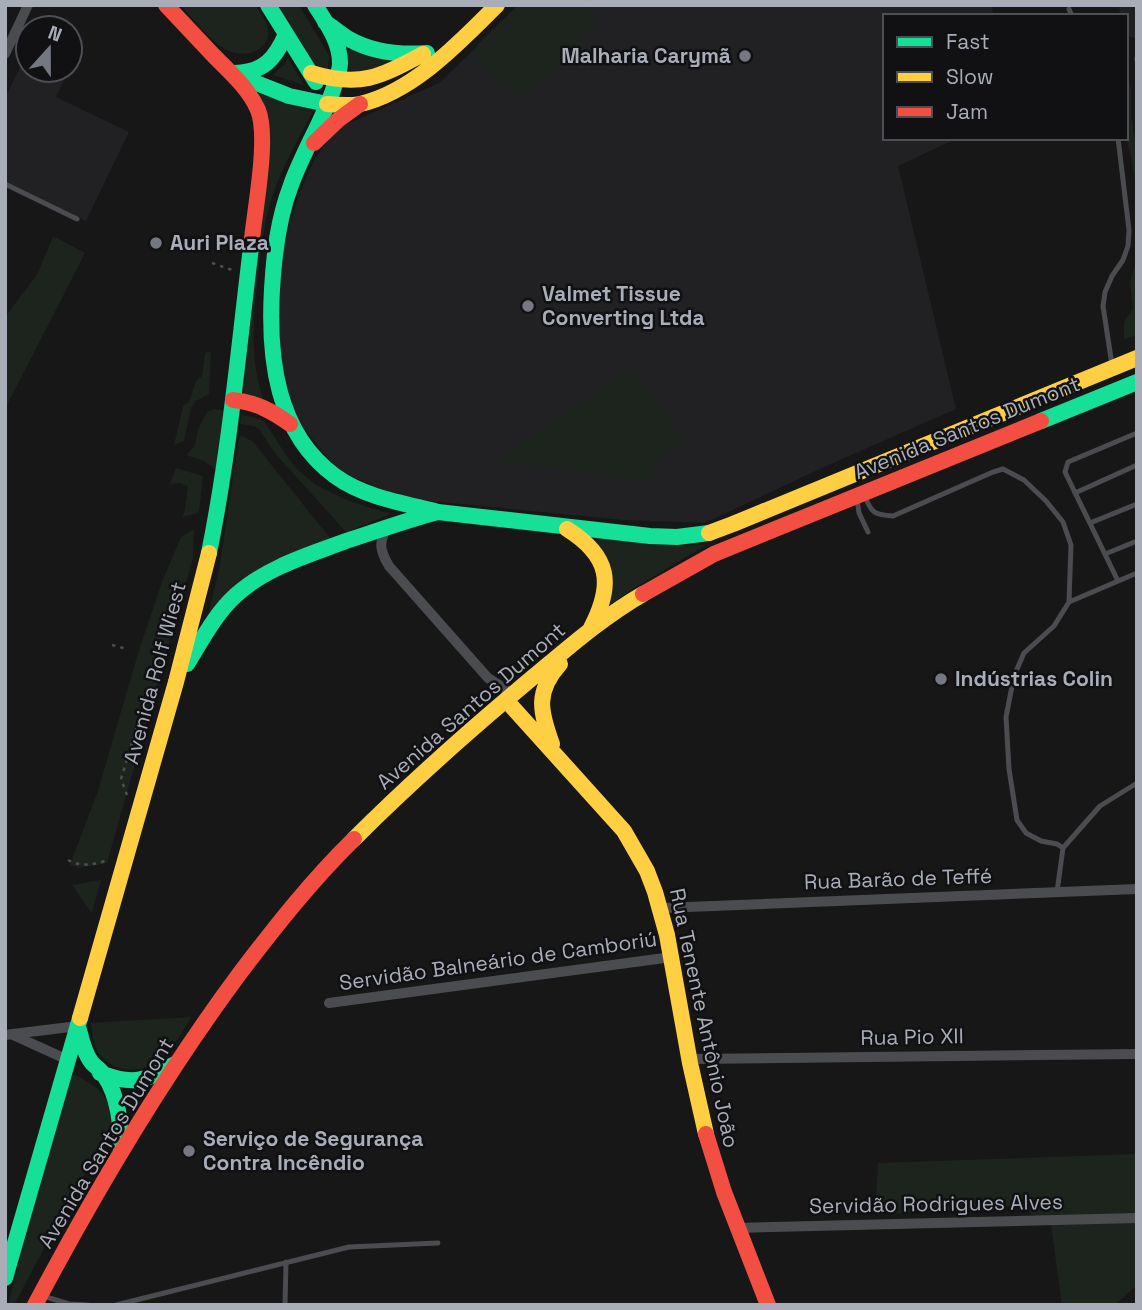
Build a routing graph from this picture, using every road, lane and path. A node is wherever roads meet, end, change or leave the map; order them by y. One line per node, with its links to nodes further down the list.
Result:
1 (28, 5): 11 (street)
2 (166, 5): 13 (main road, Avenida Rolf Wiest)
3 (268, 5): 9 (main road)
4 (315, 5): 8 (main road)
5 (498, 5): 10 (main road)
6 (1069, 9): 7 (lane)
7 (1071, 14)
8 (325, 22): 12 (main road); 15 (main road)
9 (286, 34): 13 (main road); 14 (main road)
10 (454, 48): 12 (main road); 17 (main road)
11 (5, 54)
12 (423, 54): 15 (main road)
13 (231, 73): 16 (main road); 27 (main road, Avenida Rolf Wiest)
14 (311, 73): 15 (main road); 16 (main road)
15 (337, 80): 16 (main road)
16 (327, 104): 17 (main road); 19 (main road)
17 (360, 104): 19 (main road)
18 (1118, 140): 25 (lane)
19 (304, 153): 28 (main road)
20 (5, 184): 21 (lane)
21 (77, 219)
22 (212, 263): 23 (path)
23 (235, 271)
24 (1137, 358): 25 (main road, Avenida Santos Dumont)
25 (1112, 368): 37 (main road, Avenida Santos Dumont)
26 (1137, 382): 32 (main road, Avenida Santos Dumont)
27 (233, 400): 28 (main road); 49 (main road, Avenida Rolf Wiest)
28 (290, 424): 34 (main road)
29 (1137, 433): 31 (lane)
30 (1137, 465): 31 (lane)
31 (1075, 493): 35 (lane)
32 (860, 494): 38 (lane); 43 (main road, Avenida Santos Dumont); 44 (lane)
33 (1137, 504): 35 (lane)
34 (438, 512): 36 (main road); 37 (main road, Avenida Santos Dumont)
35 (1090, 523): 40 (lane)
36 (387, 525): 49 (main road); 50 (street, Rua Tenente Antônio João)
37 (561, 526): 45 (main road)
38 (868, 532)
39 (1137, 541): 40 (lane)
40 (1105, 554): 42 (lane)
41 (1137, 573): 42 (lane)
42 (1118, 581): 44 (lane)
43 (639, 596): 45 (main road, Avenida Santos Dumont); 51 (main road)
44 (1069, 602): 54 (lane)
45 (590, 630): 50 (main road, Avenida Santos Dumont)
46 (112, 645): 47 (path)
47 (127, 649)
48 (167, 662): 53 (path)
49 (176, 682): 62 (main road, Avenida Rolf Wiest)
50 (509, 697): 51 (main road, Rua Tenente Antônio João); 67 (main road, Avenida Santos Dumont)
51 (558, 757): 59 (main road, Rua Tenente Antônio João)
52 (1137, 783): 54 (lane)
53 (127, 794)
54 (1063, 848): 58 (lane)
55 (68, 860): 56 (path)
56 (108, 866)
57 (1137, 889): 58 (street, Rua Barão de Teffé)
58 (1058, 892): 59 (street, Rua Barão de Teffé)
59 (662, 908): 60 (main road, Rua Tenente Antônio João)
60 (672, 957): 61 (street, Servidão Balneário de Camboriú); 65 (main road, Rua Tenente Antônio João)
61 (329, 1003)
62 (78, 1026): 63 (street); 66 (main road, Avenida Rolf Wiest); 68 (main road)
63 (9, 1035): 66 (street)
64 (1137, 1054): 65 (street, Rua Pio XII)
65 (688, 1059): 71 (main road, Rua Tenente Antônio João)
66 (68, 1060): 68 (main road); 74 (main road, Avenida Rolf Wiest)
67 (178, 1062): 68 (main road); 69 (main road, Avenida Santos Dumont)
68 (103, 1074): 69 (main road)
69 (121, 1151): 75 (main road, Avenida Santos Dumont)
70 (1137, 1218): 71 (street, Servidão Rodrigues Alves)
71 (736, 1228): 79 (main road, Rua Tenente Antônio João)
72 (438, 1243): 73 (lane)
73 (286, 1262): 77 (lane); 78 (lane)
74 (7, 1269)
75 (38, 1300): 76 (lane)
76 (88, 1305)
77 (116, 1305)
78 (285, 1305)
79 (768, 1305)

